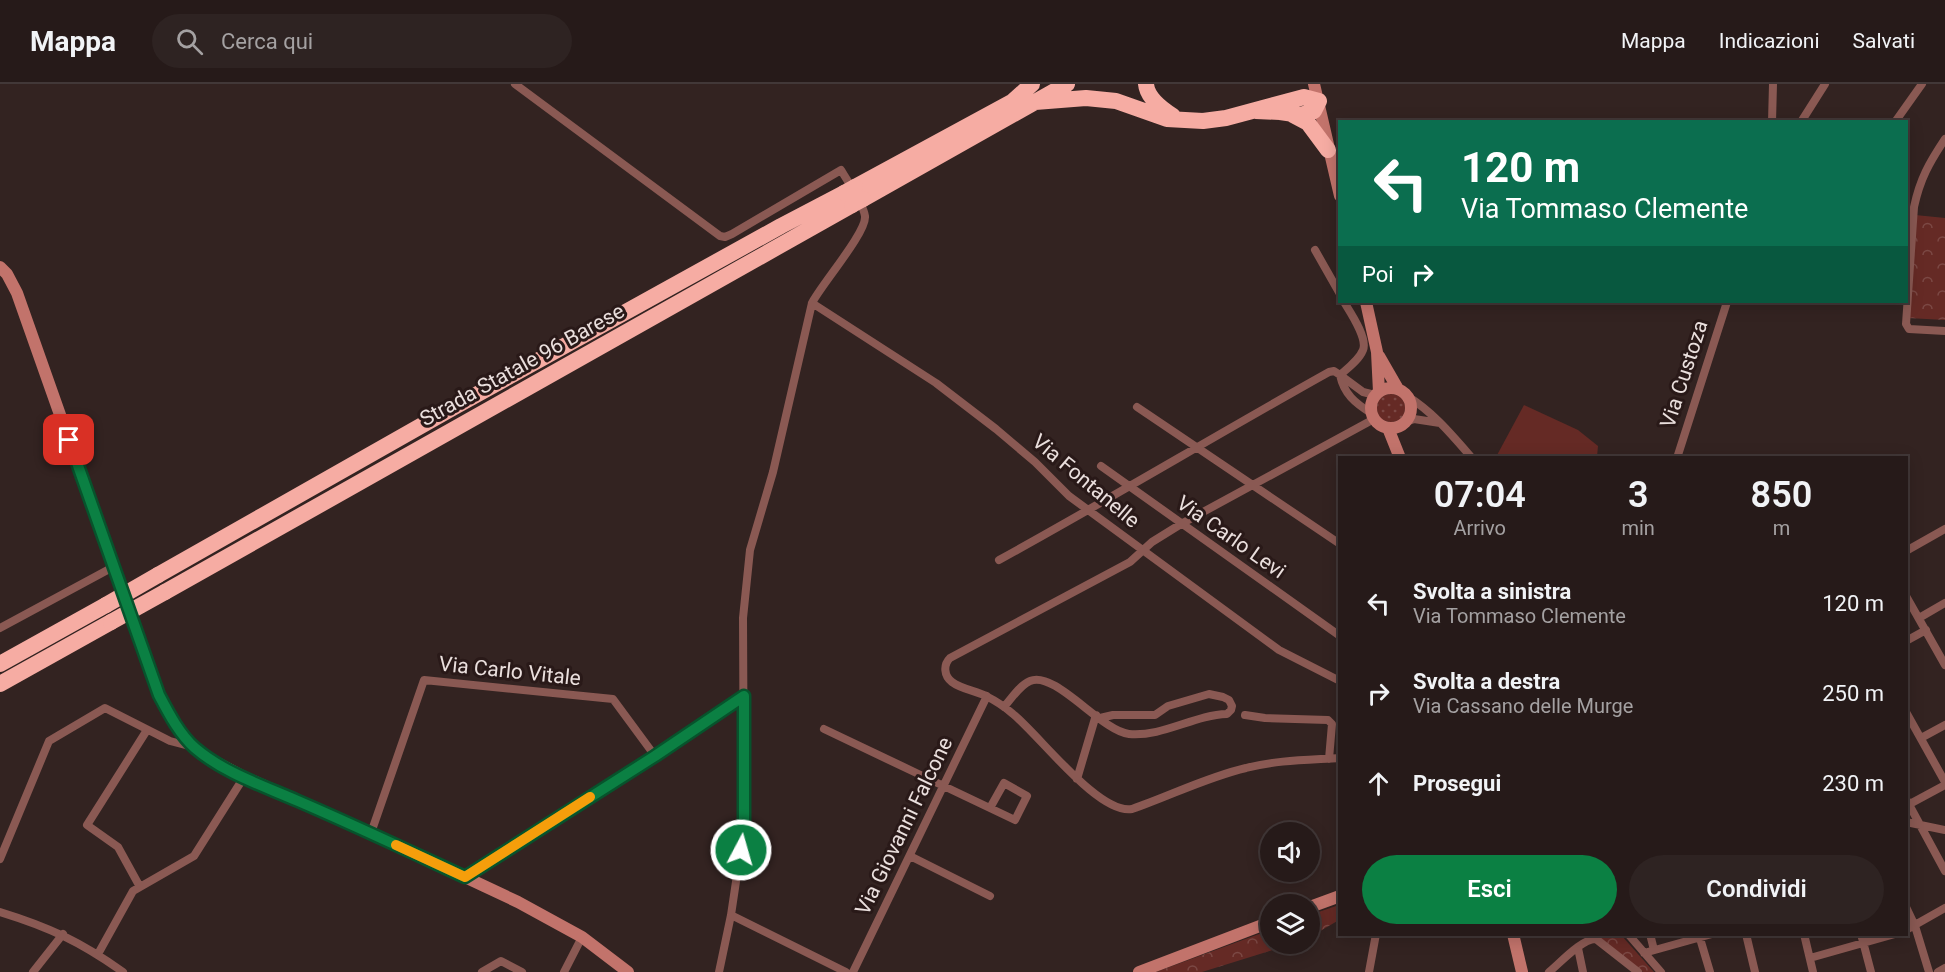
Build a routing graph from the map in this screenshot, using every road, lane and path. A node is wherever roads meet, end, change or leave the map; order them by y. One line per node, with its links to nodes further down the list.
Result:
1 (515, 84): 27 (street)
2 (1032, 84): 12 (highway)
3 (1043, 84): 12 (highway, Strada Statale 96 Barese)
4 (1066, 84): 13 (highway, Strada Statale 96 Barese)
5 (1146, 84): 15 (highway)
6 (1294, 84): 14 (highway)
7 (1314, 84): 11 (street)
8 (1773, 84): 16 (street)
9 (1825, 84): 17 (street)
10 (1922, 84): 18 (street)
11 (1318, 101): 14 (highway); 20 (street)
12 (1012, 102): 22 (highway, Strada Statale 96 Barese)
13 (1035, 102): 15 (highway); 22 (highway, Strada Statale 96 Barese)
14 (1284, 109): 15 (highway); 20 (highway)
15 (1178, 120)
16 (1772, 120)
17 (1802, 120)
18 (1896, 120)
19 (1945, 139): 26 (street)
20 (1328, 150): 21 (street)
21 (1338, 188)
22 (854, 196): 64 (highway, Strada Statale 96 Barese, bridge); 67 (highway, Strada Statale 96 Barese, bridge)
23 (1315, 250): 25 (street)
24 (0, 267): 56 (street)
25 (1338, 290)
26 (1908, 295)
27 (812, 303): 49 (street, Via Fontanelle); 68 (street)
28 (1345, 303): 34 (street)
29 (1366, 303): 33 (street)
30 (1727, 303): 45 (street, Via Custoza)
31 (1907, 303): 32 (street)
32 (1945, 331)
33 (1377, 352): 35 (street); 36 (street)
34 (1340, 375): 36 (street); 38 (street); 42 (street)
35 (1403, 392): 36 (street); 39 (street); 40 (street)
36 (1377, 394): 38 (street)
37 (1137, 407): 42 (street)
38 (1372, 416): 41 (street); 47 (street)
39 (1405, 424): 40 (street); 41 (street); 43 (street)
40 (1442, 424): 44 (street)
41 (1388, 429): 43 (street)
42 (1195, 447): 47 (street); 48 (street)
43 (1399, 456)
44 (1470, 456)
45 (1678, 456)
46 (1101, 466): 48 (street, Via Carlo Levi)
47 (1251, 486): 50 (street); 52 (street)
48 (1131, 487): 49 (street); 50 (street, Via Carlo Levi)
49 (1090, 511): 53 (street, Via Fontanelle); 55 (street)
50 (1181, 524): 53 (street); 62 (street, Via Carlo Levi)
51 (1945, 529): 54 (street)
52 (1338, 543)
53 (1142, 550): 66 (street, Via Fontanelle); 69 (street)
54 (1908, 550)
55 (999, 560)
56 (115, 566): 60 (street); 78 (street)
57 (1908, 599): 59 (street)
58 (1945, 603): 59 (street)
59 (1919, 618): 61 (street)
60 (0, 628)
61 (1926, 630): 63 (street); 65 (street)
62 (1338, 635)
63 (1908, 640)
64 (0, 664)
65 (1945, 665)
66 (1338, 680)
67 (0, 684)
68 (744, 696): 79 (street); 103 (street)
69 (987, 696): 70 (street); 85 (street, Via Giovanni Falcone)
70 (1004, 707): 73 (street); 83 (street)
71 (1229, 710): 73 (street); 73 (street); 81 (street)
72 (1908, 715): 77 (street)
73 (1098, 716): 83 (street)
74 (1945, 725): 77 (street)
75 (824, 729): 85 (street)
76 (147, 730): 78 (street); 94 (street); 97 (street)
77 (1921, 738): 84 (street)
78 (194, 747): 82 (street)
79 (655, 756): 92 (street, Via Carlo Vitale); 96 (street)
80 (1338, 758): 81 (street)
81 (1329, 759): 83 (street)
82 (244, 777): 92 (street); 97 (street)
83 (1077, 779)
84 (1945, 784): 86 (street)
85 (944, 786): 88 (street); 93 (street, Via Giovanni Falcone)
86 (1908, 802)
87 (1908, 805): 90 (street)
88 (990, 808): 88 (street)
89 (1908, 822): 90 (street)
90 (1920, 824): 91 (street); 95 (street)
91 (1945, 830)
92 (371, 833): 96 (street)
93 (910, 856): 98 (street); 132 (street, Via Giovanni Falcone)
94 (0, 859)
95 (1945, 871)
96 (465, 877): 116 (street)
97 (140, 887): 121 (street)
98 (990, 896)
99 (1338, 897): 100 (street)
100 (1320, 904)
101 (1945, 908): 105 (street)
102 (0, 912): 106 (street)
103 (731, 915): 130 (street); 131 (street)
104 (1260, 926): 133 (street)
105 (1911, 928): 144 (street)
106 (63, 934): 121 (street); 124 (street)
107 (1376, 936): 134 (street)
108 (1513, 936): 135 (street)
109 (1630, 936): 120 (street)
110 (1650, 936): 119 (street)
111 (1699, 936): 119 (street); 140 (street)
112 (1746, 936): 141 (street)
113 (1804, 936): 122 (street)
114 (1862, 936): 117 (street)
115 (1889, 936): 117 (street)
116 (582, 937): 128 (street); 129 (street)
117 (1864, 944): 122 (street); 143 (street)
118 (1578, 948): 136 (street); 137 (street); 138 (street)
119 (1654, 950): 120 (street)
120 (1644, 952): 139 (street)
121 (98, 954): 125 (street)
122 (1810, 958): 142 (street)
123 (1945, 968): 145 (street)
124 (33, 972)
125 (123, 972)
126 (482, 972): 127 (street)
127 (522, 972)
128 (564, 972)
129 (628, 972)
130 (719, 972)
131 (846, 972)
132 (853, 972)
133 (1139, 972)
134 (1369, 972)
135 (1522, 972)
136 (1549, 972)
137 (1583, 972)
138 (1638, 972)
139 (1660, 972)
140 (1710, 972)
141 (1755, 972)
142 (1813, 972)
143 (1871, 972)
144 (1929, 972)
145 (1938, 972)

